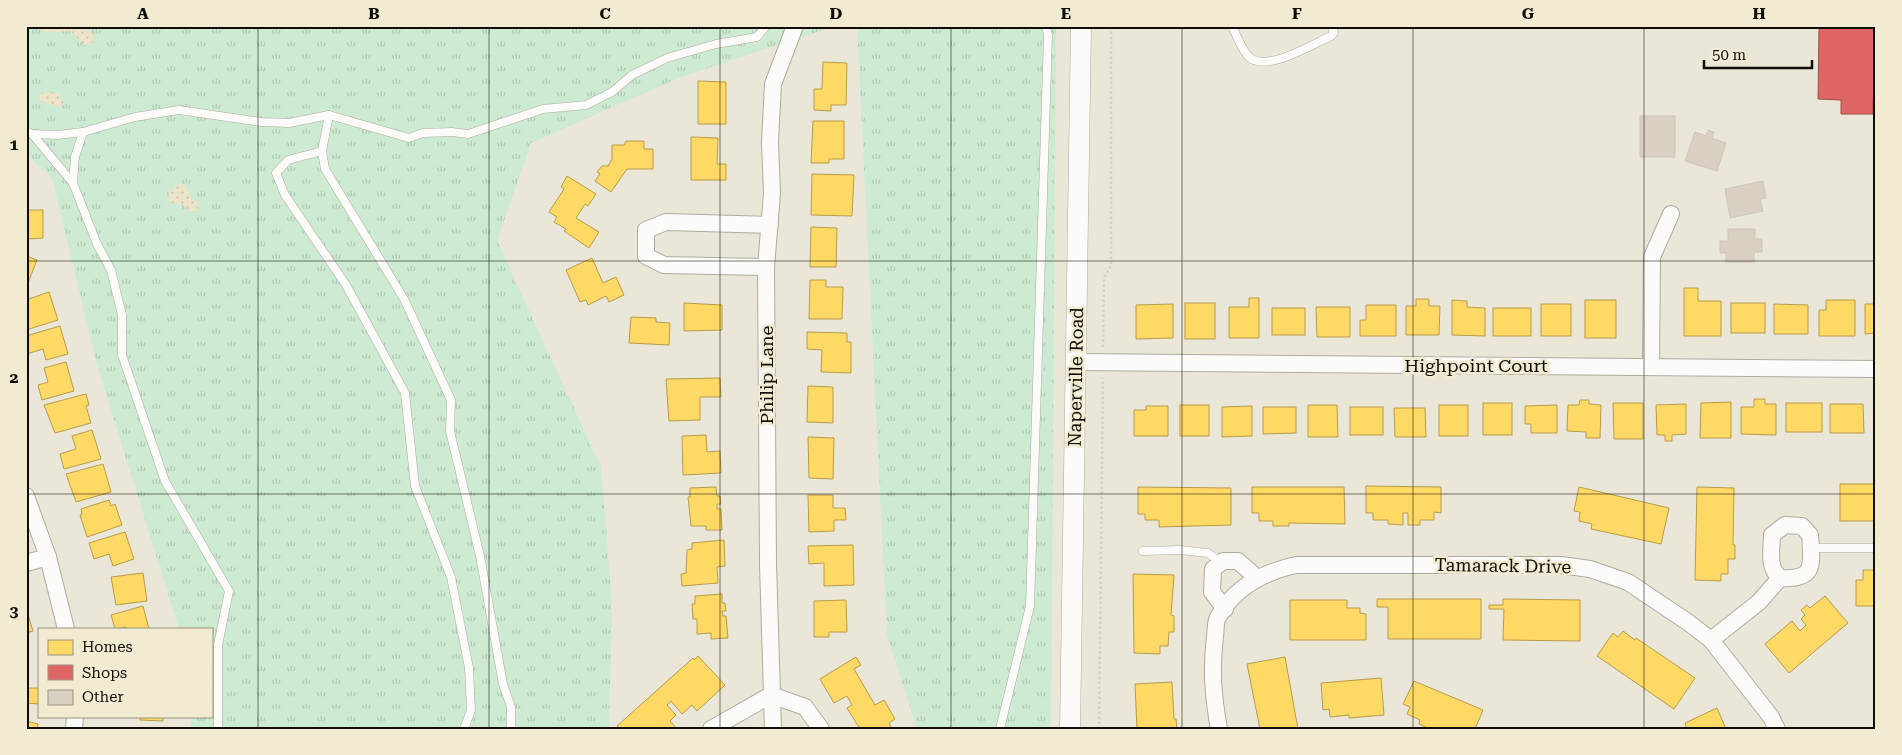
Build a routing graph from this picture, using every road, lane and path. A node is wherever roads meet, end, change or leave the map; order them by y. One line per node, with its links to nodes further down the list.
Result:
1 (766, 26): 8 (lane)
2 (795, 26): 14 (street, Philip Lane)
3 (1046, 26): 40 (lane)
4 (1081, 26): 17 (street, Naperville Road)
5 (1111, 26): 16 (path)
6 (1232, 26): 7 (lane)
7 (1332, 26)
8 (329, 115): 10 (lane); 11 (lane)
9 (29, 132): 10 (lane); 12 (lane)
10 (83, 132): 12 (lane)
11 (322, 151): 35 (lane); 36 (lane)
12 (73, 183): 34 (lane)
13 (1671, 214): 18 (street)
14 (770, 225): 15 (street, Philip Lane); 15 (street)
15 (766, 267): 33 (street, Philip Lane)
16 (1103, 350)
17 (1076, 362): 18 (street, Highpoint Court); 41 (street, Naperville Road)
18 (1651, 367): 19 (street, Highpoint Court)
19 (1876, 369)
20 (1103, 384): 42 (path)
21 (26, 496): 25 (street)
22 (1811, 548): 23 (lane); 29 (street); 29 (street)
23 (1876, 548)
24 (1143, 551): 26 (lane)
25 (48, 557): 27 (street); 31 (street)
26 (1220, 562): 28 (street); 30 (street)
27 (26, 563)
28 (1256, 577): 30 (street, Tamarack Drive); 32 (street, Tamarack Drive)
29 (1780, 578): 32 (street)
30 (1225, 609): 43 (street, Tamarack Drive)
31 (66, 628)
32 (1711, 640): 44 (street, Tamarack Drive)
33 (771, 695): 37 (street); 38 (street, Philip Lane); 39 (street)
34 (218, 729)
35 (464, 729)
36 (511, 729)
37 (711, 729)
38 (773, 729)
39 (821, 729)
40 (1000, 729)
41 (1070, 729)
42 (1099, 729)
43 (1219, 729)
44 (1777, 729)

